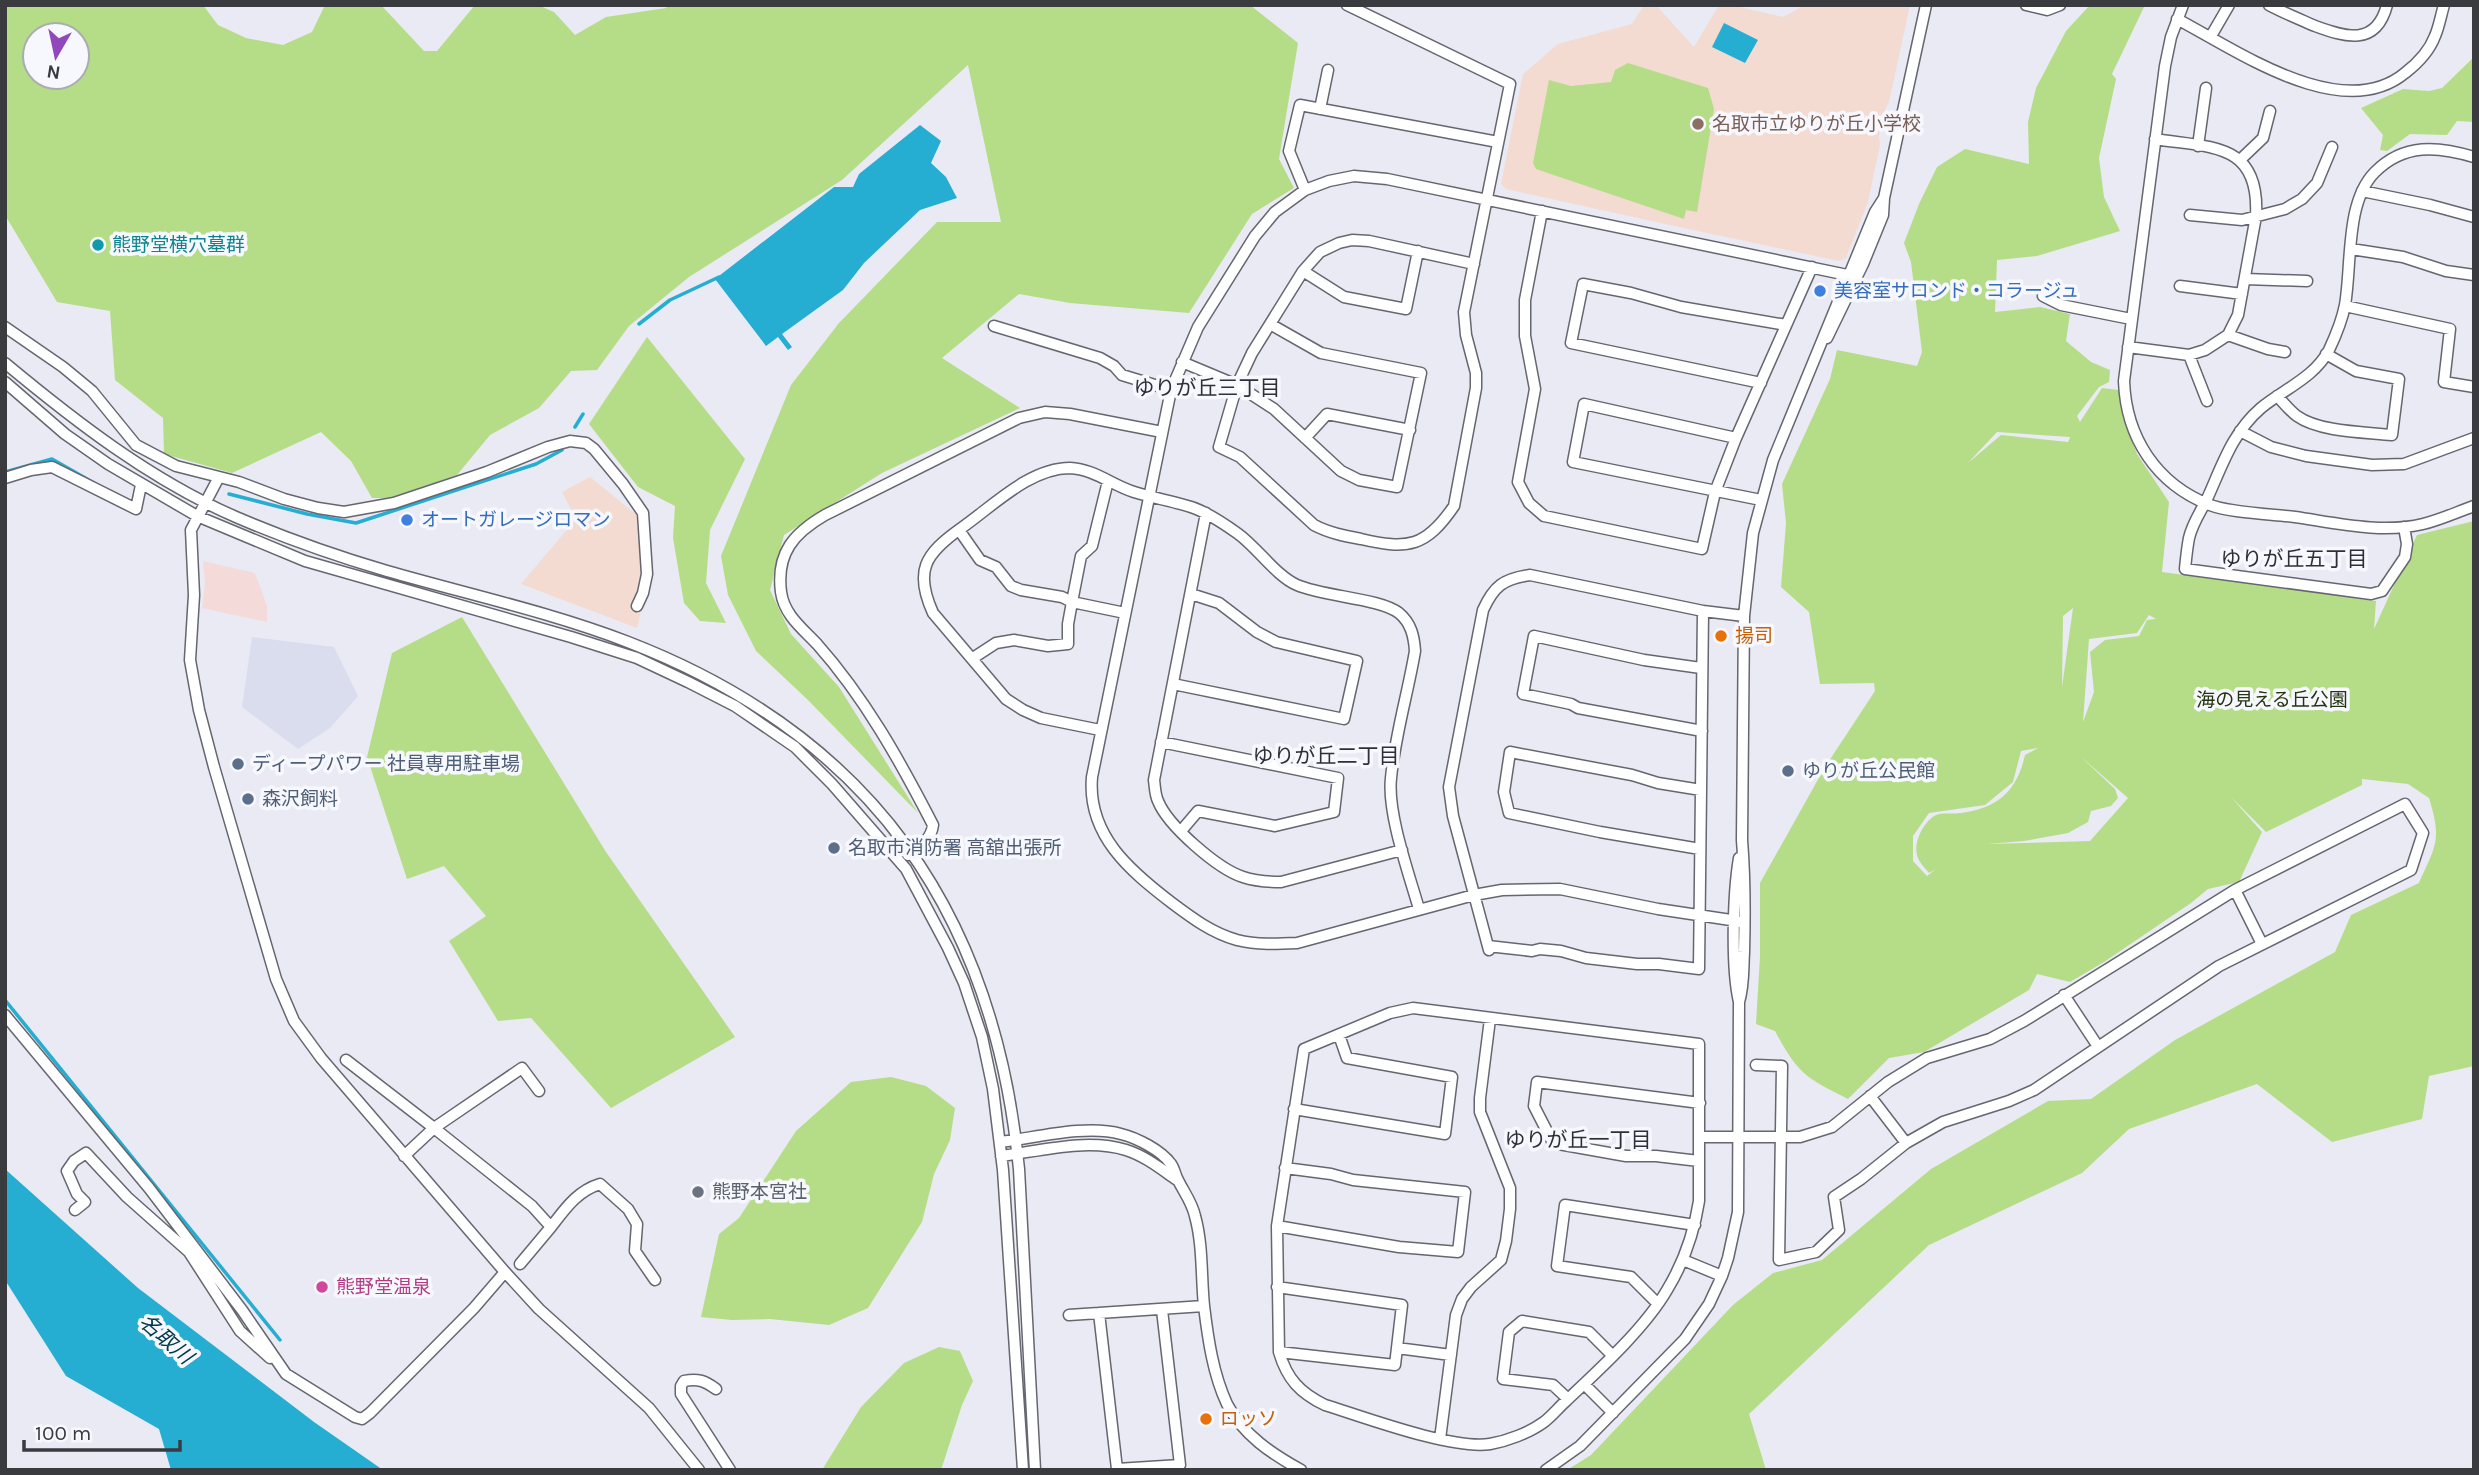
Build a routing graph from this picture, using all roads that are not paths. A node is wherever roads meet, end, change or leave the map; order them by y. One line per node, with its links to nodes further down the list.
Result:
1 (1347, 5): 17 (street)
2 (1926, 5): 35 (street)
3 (2026, 5): 4 (street)
4 (2060, 5)
5 (2183, 5): 10 (street)
6 (2229, 5): 11 (street)
7 (2269, 5): 8 (street)
8 (2387, 5)
9 (2442, 6): 11 (street)
10 (2177, 19): 11 (street); 16 (street)
11 (2211, 36)
12 (1328, 69): 14 (street)
13 (2206, 88): 18 (street)
14 (1320, 109): 17 (street); 22 (street)
15 (2270, 111): 21 (street)
16 (2155, 139): 18 (street); 42 (street)
17 (1498, 142): 24 (street)
18 (2197, 146): 21 (street)
19 (2332, 147): 27 (street)
20 (2474, 157): 23 (street)
21 (2241, 159): 27 (street)
22 (1305, 190): 24 (street); 52 (street)
23 (2362, 191): 28 (street); 29 (street)
24 (1486, 200): 25 (street); 31 (street)
25 (1542, 211): 32 (street); 73 (street)
26 (2190, 215): 27 (street)
27 (2256, 216): 36 (street)
28 (2474, 218)
29 (2351, 249): 34 (street); 41 (street)
30 (1418, 251): 31 (street); 33 (street); 33 (street)
31 (1474, 264): 56 (street)
32 (1812, 267): 35 (street); 44 (street)
33 (1303, 271): 43 (street)
34 (2474, 275)
35 (1853, 276): 75 (street)
36 (2245, 279): 37 (street); 39 (street)
37 (2307, 281)
38 (2180, 286): 39 (street)
39 (2242, 294): 47 (street)
40 (2043, 296): 42 (street)
41 (2345, 306): 50 (street); 57 (street)
42 (2131, 318): 48 (street)
43 (1270, 324): 56 (street); 61 (street)
44 (1786, 325): 55 (street); 55 (street)
45 (994, 326): 58 (street)
46 (5, 327): 67 (street)
47 (2228, 335): 49 (street); 51 (street)
48 (2128, 347): 51 (street); 77 (street)
49 (2284, 352)
50 (2326, 354): 59 (street); 59 (street)
51 (2189, 355): 60 (street)
52 (1182, 362): 56 (street); 58 (street)
53 (5, 363): 68 (street)
54 (5, 382): 72 (street)
55 (1761, 383): 65 (street)
56 (1237, 385): 64 (street)
57 (2474, 387)
58 (1171, 390): 63 (street)
59 (2277, 397): 62 (street)
60 (2207, 401)
61 (1410, 430): 64 (street); 64 (street)
62 (2240, 430): 66 (street); 77 (street)
63 (1162, 432): 74 (street); 99 (street)
64 (1305, 438)
65 (1736, 438): 73 (street); 73 (street)
66 (2474, 438)
67 (136, 445): 68 (street); 69 (street)
68 (129, 457): 76 (street)
69 (219, 477): 76 (street); 85 (street)
70 (5, 478): 72 (street)
71 (1108, 481): 74 (street); 82 (street); 84 (street)
72 (141, 485): 80 (street)
73 (1715, 492): 75 (street)
74 (1149, 496): 79 (street); 87 (street)
75 (1761, 500): 88 (street)
76 (205, 501): 80 (street); 99 (street)
77 (2205, 502): 81 (street); 81 (street)
78 (2474, 506): 81 (street)
79 (1206, 513): 83 (street); 98 (street)
80 (197, 516): 100 (street); 126 (street)
81 (2404, 527)
82 (959, 530): 84 (street); 89 (street)
83 (1191, 594): 91 (street); 91 (street)
84 (1072, 602): 87 (street); 89 (street)
85 (637, 606)
86 (1703, 611): 88 (street); 90 (street); 102 (street)
87 (1125, 613): 92 (street)
88 (1744, 616): 105 (street)
89 (974, 658): 92 (street)
90 (1701, 668): 93 (street); 93 (street)
91 (1173, 684): 94 (street)
92 (1100, 730): 103 (street)
93 (1702, 731): 95 (street)
94 (1161, 742): 96 (street); 96 (street)
95 (1701, 790): 97 (street); 97 (street)
96 (1181, 831): 98 (street)
97 (1700, 849): 104 (street)
98 (1402, 850): 103 (street)
99 (913, 852): 100 (street); 122 (street)
100 (901, 861): 123 (street)
101 (2235, 890): 106 (street); 106 (street); 107 (street)
102 (1474, 895): 103 (street); 104 (street); 104 (street)
103 (1419, 909)
104 (1700, 916): 105 (street)
105 (1740, 922): 120 (street)
106 (2262, 944): 111 (street)
107 (2064, 995): 111 (street); 115 (street)
108 (5, 1016): 150 (street)
109 (1490, 1019): 110 (street); 116 (street); 148 (street)
110 (1339, 1035): 117 (street); 117 (street)
111 (2097, 1045): 124 (street)
112 (346, 1060): 118 (street)
113 (1756, 1065): 121 (street)
114 (539, 1091): 118 (street)
115 (1870, 1096): 121 (street); 124 (street)
116 (1700, 1102): 119 (street); 128 (street)
117 (1294, 1109): 129 (street)
118 (434, 1128): 126 (street); 134 (street)
119 (1700, 1137): 120 (street); 128 (street)
120 (1738, 1138): 121 (street); 138 (street)
121 (1781, 1138): 124 (street)
122 (1016, 1140): 123 (street); 125 (street); 130 (street)
123 (1000, 1142): 127 (street)
124 (1906, 1143)
125 (1018, 1154): 127 (street); 130 (street); 159 (street)
126 (404, 1156): 137 (street)
127 (1001, 1156): 158 (street)
128 (1699, 1161): 132 (street)
129 (1285, 1168): 133 (street); 133 (street)
130 (1178, 1180): 142 (street)
131 (75, 1210): 150 (street)
132 (1695, 1225): 135 (street); 141 (street)
133 (1277, 1226): 140 (street)
134 (551, 1227): 136 (street); 139 (street)
135 (1684, 1260): 138 (street); 141 (street)
136 (520, 1264)
137 (505, 1272): 150 (street); 156 (street)
138 (1722, 1276): 154 (street)
139 (655, 1280)
140 (1277, 1287): 146 (street); 147 (street)
141 (1658, 1304): 149 (street)
142 (1204, 1306): 143 (street); 160 (street)
143 (1161, 1310): 144 (street); 144 (street)
144 (1099, 1313): 145 (street)
145 (1069, 1315)
146 (1397, 1348): 147 (street); 148 (street)
147 (1279, 1352): 155 (street)
148 (1451, 1355): 155 (street)
149 (1612, 1355): 151 (street); 153 (street)
150 (284, 1370)
151 (1584, 1384): 153 (street); 154 (street)
152 (716, 1389): 157 (street)
153 (1568, 1399): 155 (street)
154 (1613, 1413): 161 (street)
155 (1440, 1439)
156 (699, 1470)
157 (730, 1470)
158 (1023, 1470)
159 (1035, 1470)
160 (1301, 1470)
161 (1546, 1470)

